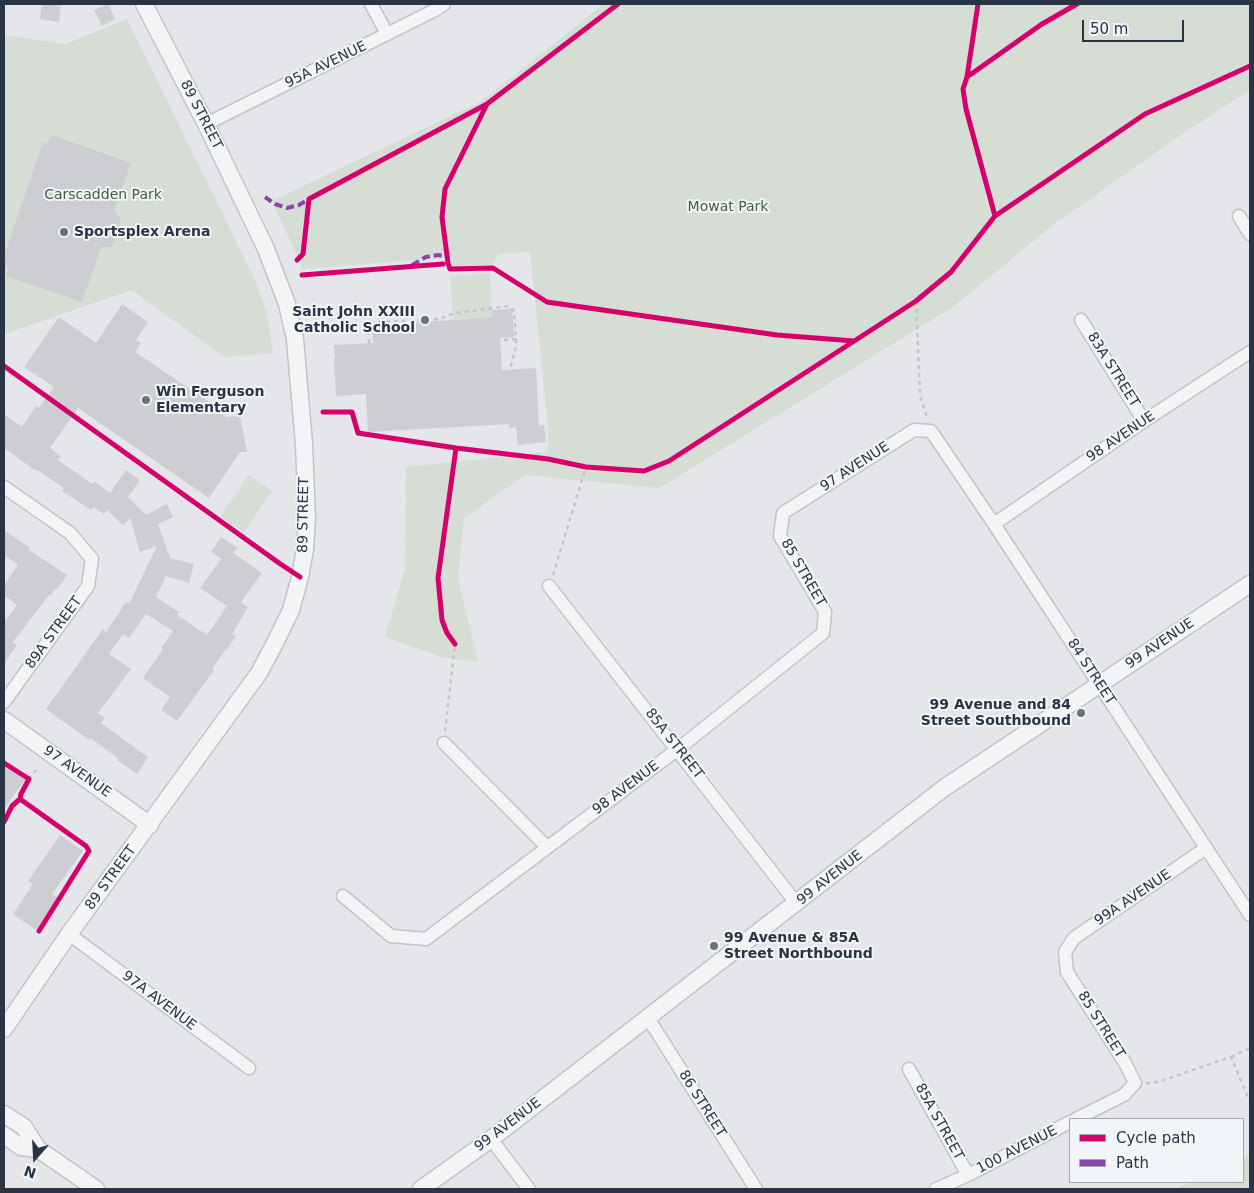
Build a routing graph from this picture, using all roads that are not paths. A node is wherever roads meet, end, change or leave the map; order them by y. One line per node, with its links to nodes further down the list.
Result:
1 (144, 4): 5 (street, 89 STREET)
2 (371, 4): 4 (street)
3 (444, 4): 4 (street, 95A AVENUE)
4 (387, 34): 5 (street, 95A AVENUE)
5 (206, 124): 23 (street, 89 STREET)
6 (1239, 216): 7 (street)
7 (1250, 234)
8 (1081, 320): 10 (street, 83A STREET)
9 (1250, 352): 10 (street, 98 AVENUE)
10 (1144, 421): 14 (street, 98 AVENUE)
11 (931, 430): 13 (street, 97 AVENUE); 14 (street, 84 STREET)
12 (4, 487): 19 (street, 89A STREET)
13 (783, 513): 17 (street, 85 STREET)
14 (994, 524): 18 (street, 84 STREET)
15 (1250, 584): 18 (street, 99 AVENUE)
16 (550, 586): 22 (street, 85A STREET)
17 (823, 633): 22 (street, 98 AVENUE)
18 (1099, 684): 25 (street, 84 STREET); 27 (street, 99 AVENUE)
19 (4, 702)
20 (4, 720): 23 (street, 97 AVENUE)
21 (444, 743): 24 (street)
22 (678, 749): 24 (street, 98 AVENUE); 27 (street, 85A STREET)
23 (150, 825): 29 (street, 89 STREET)
24 (547, 848): 26 (street, 98 AVENUE)
25 (1206, 848): 28 (street, 84 STREET); 30 (street, 99A AVENUE)
26 (343, 896)
27 (797, 904): 31 (street, 99 AVENUE)
28 (1250, 915)
29 (69, 934): 32 (street, 89 STREET); 33 (street, 97A AVENUE)
30 (1065, 952): 36 (street, 85 STREET)
31 (648, 1018): 39 (street, 99 AVENUE); 45 (street, 86 STREET)
32 (4, 1029)
33 (249, 1068)
34 (909, 1069): 41 (street, 85A STREET)
35 (4, 1114): 40 (street)
36 (1078, 1118)
37 (1069, 1123): 41 (street, 100 AVENUE)
38 (4, 1135): 40 (street)
39 (491, 1139): 43 (street, 99 AVENUE); 44 (street)
40 (38, 1149): 42 (street)
41 (968, 1175): 46 (street, 100 AVENUE)
42 (96, 1189)
43 (420, 1189)
44 (529, 1189)
45 (756, 1189)
46 (936, 1189)

